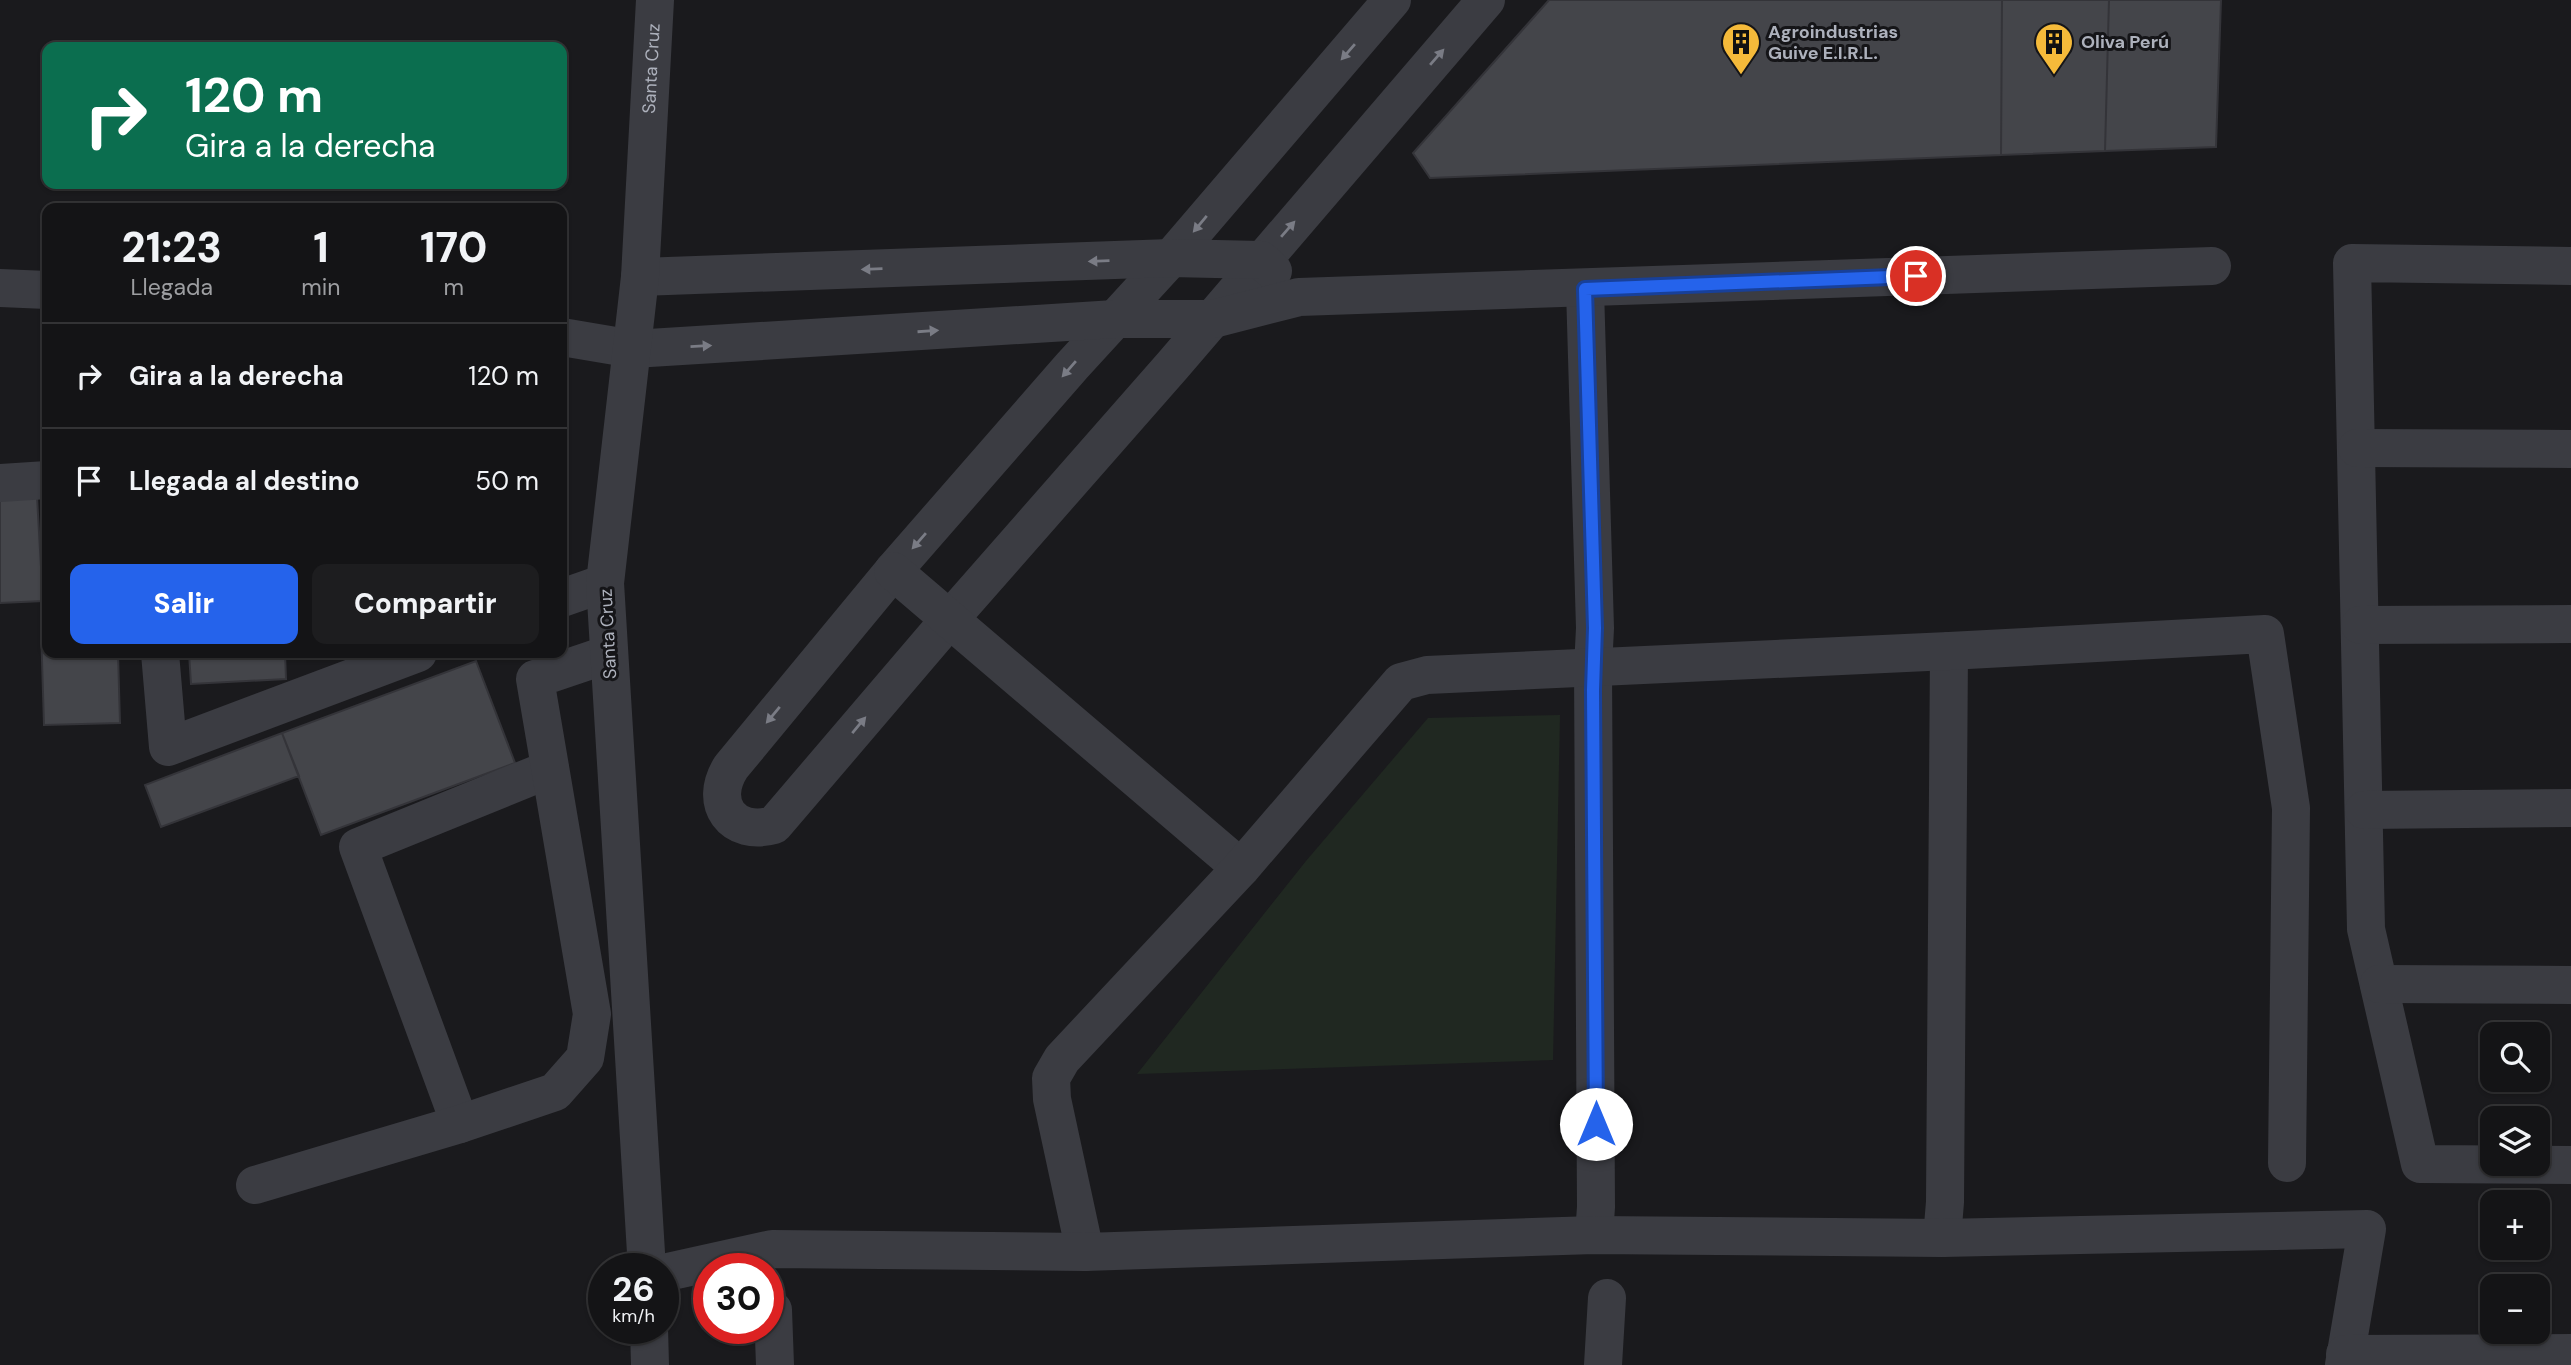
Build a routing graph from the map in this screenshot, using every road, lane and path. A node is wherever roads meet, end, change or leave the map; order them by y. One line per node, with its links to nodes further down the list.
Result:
1 (655, 0): 8 (street, Santa Cruz)
2 (1392, 0): 4 (street, one-way to 4)
3 (1486, 0): 5 (street, one-way to 3)
4 (1171, 258): 5 (street); 8 (street, one-way to 8); 13 (street)
5 (1261, 260): 12 (street); 14 (street)
6 (2212, 266): 10 (street)
7 (2571, 266): 17 (street)
8 (640, 277): 16 (street, Santa Cruz)
9 (0, 288): 11 (street)
10 (1585, 289): 12 (street); 31 (street)
11 (42, 290)
12 (1299, 297): 14 (street)
13 (1115, 318): 14 (street); 16 (street, one-way to 13); 21 (street, one-way to 21)
14 (1213, 319): 24 (street)
15 (567, 338): 16 (street)
16 (633, 349): 22 (street, Santa Cruz)
17 (2357, 448): 18 (street); 26 (street)
18 (2571, 449)
19 (42, 480): 20 (street)
20 (0, 483)
21 (893, 571): 24 (street); 24 (street, one-way to 24)
22 (605, 583): 23 (street); 28 (street, Santa Cruz)
23 (567, 596)
24 (949, 620): 35 (street)
25 (2571, 624): 26 (street)
26 (2360, 625): 34 (street)
27 (1950, 651): 31 (street); 39 (street); 43 (street)
28 (609, 654): 32 (street); 45 (street, Santa Cruz)
29 (160, 658): 30 (street)
30 (405, 658)
31 (1593, 668): 35 (street); 42 (street)
32 (550, 769): 38 (street); 38 (street)
33 (2571, 808): 34 (street)
34 (2364, 810): 36 (street)
35 (1241, 868): 44 (street)
36 (2379, 984): 37 (street); 40 (street)
37 (2571, 985)
38 (460, 1124): 41 (street)
39 (2287, 1163)
40 (2571, 1165)
41 (255, 1185)
42 (1594, 1235): 43 (street); 44 (street)
43 (1942, 1238): 51 (street)
44 (1085, 1252): 46 (street)
45 (646, 1253)
46 (679, 1269)
47 (1607, 1298): 54 (street)
48 (649, 1344): 52 (street)
49 (774, 1344): 53 (street)
50 (2571, 1353): 51 (street)
51 (2345, 1360)
52 (650, 1365)
53 (775, 1365)
54 (1603, 1365)

